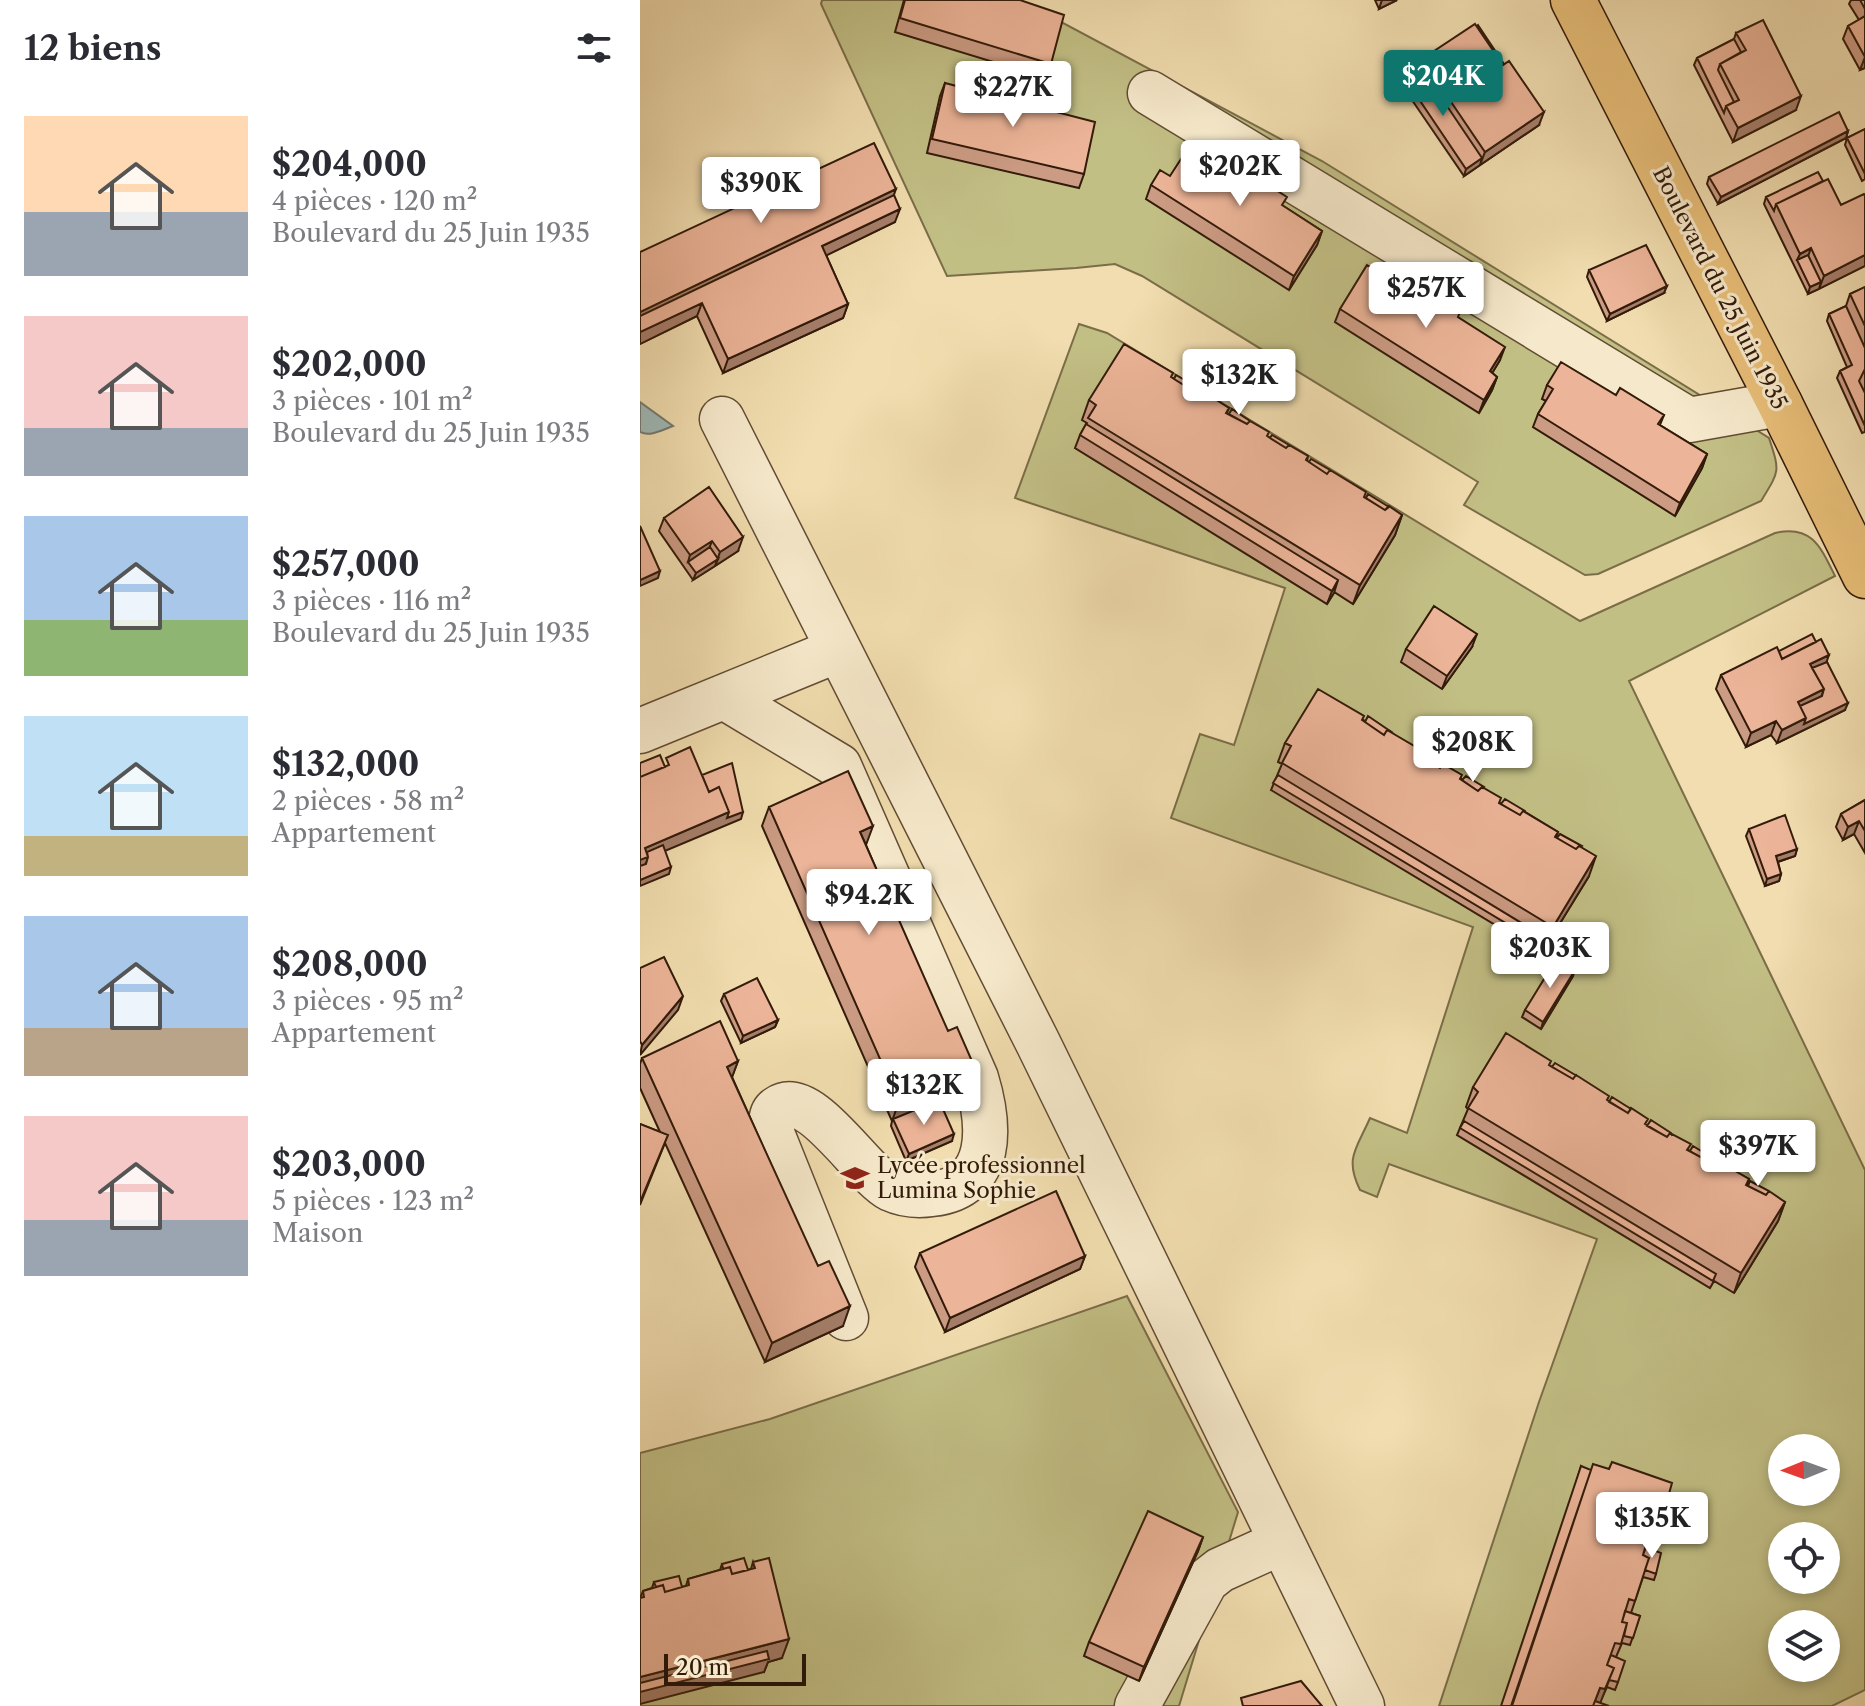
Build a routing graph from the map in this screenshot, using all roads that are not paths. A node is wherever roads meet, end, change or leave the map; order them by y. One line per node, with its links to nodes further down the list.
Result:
1 (1573, 0): 3 (main road, Boulevard du 25 Juin 1935)
2 (1150, 93): 3 (street)
3 (1780, 404): 5 (main road, Boulevard du 25 Juin 1935)
4 (722, 419): 6 (street)
5 (1862, 563)
6 (838, 650): 7 (street); 10 (street)
7 (724, 697): 8 (street); 9 (street)
8 (640, 731)
9 (846, 1318)
10 (1282, 1542): 11 (street); 12 (street)
11 (1137, 1706)
12 (1362, 1706)

